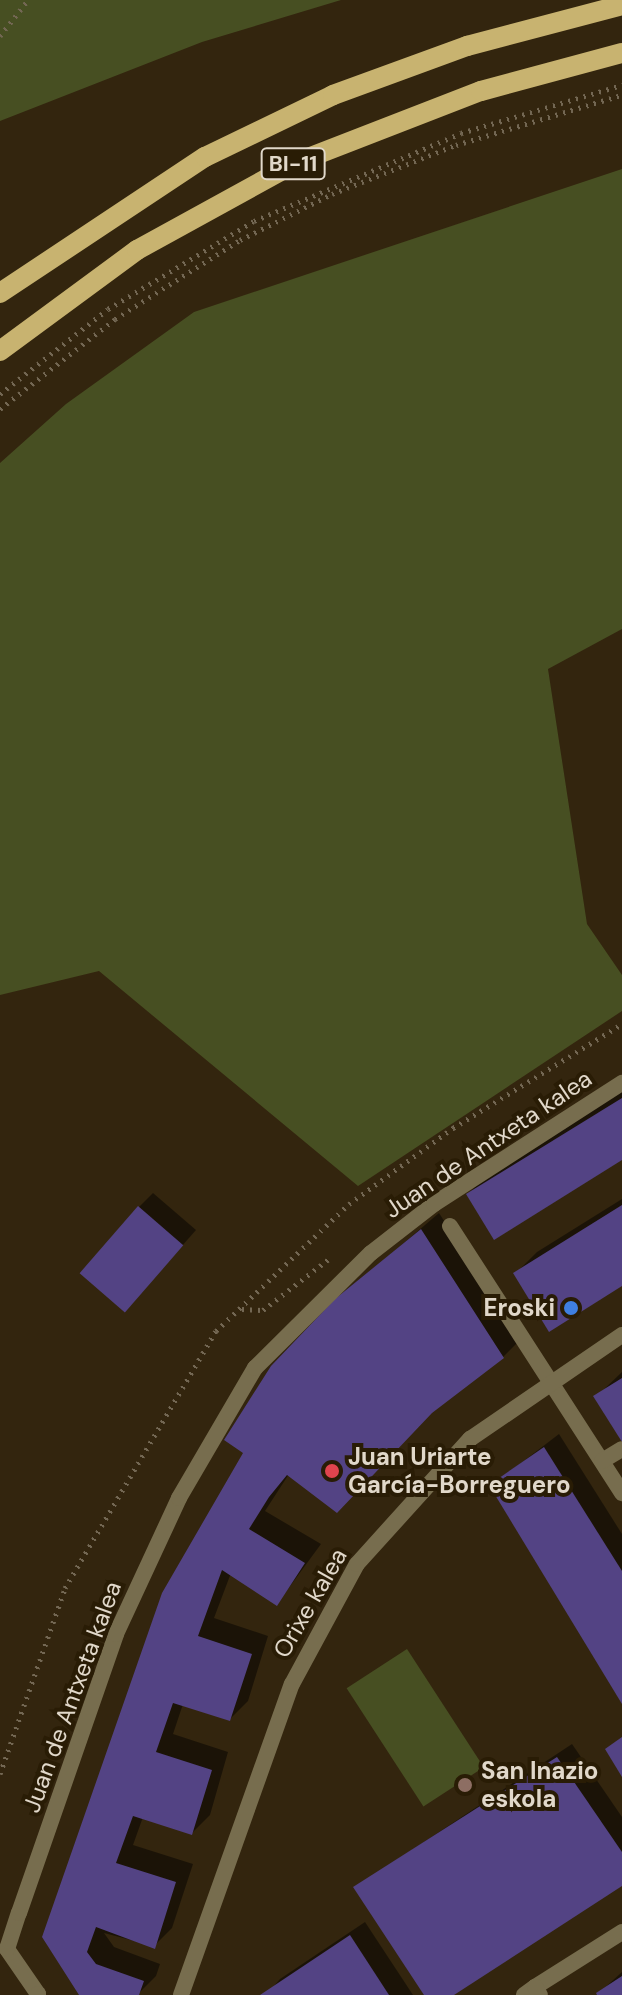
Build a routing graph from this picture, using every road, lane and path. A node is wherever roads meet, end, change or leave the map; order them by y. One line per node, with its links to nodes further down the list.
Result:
1 (28, 0): 3 (path)
2 (622, 5): 7 (main road, BI-11)
3 (0, 36)
4 (622, 53): 8 (main road, BI-11)
5 (622, 85): 9 (path)
6 (622, 95): 10 (path)
7 (0, 293)
8 (0, 351)
9 (0, 394)
10 (0, 409)
11 (622, 1083): 20 (street, Juan de Antxeta kalea)
12 (450, 1226): 14 (street)
13 (622, 1335): 14 (street, Orixe kalea)
14 (548, 1380): 16 (street); 21 (street, Orixe kalea)
15 (622, 1449): 16 (street)
16 (602, 1461): 17 (street)
17 (622, 1493)
18 (622, 1932): 19 (street)
19 (533, 1992)
20 (38, 1995)
21 (181, 1995)

